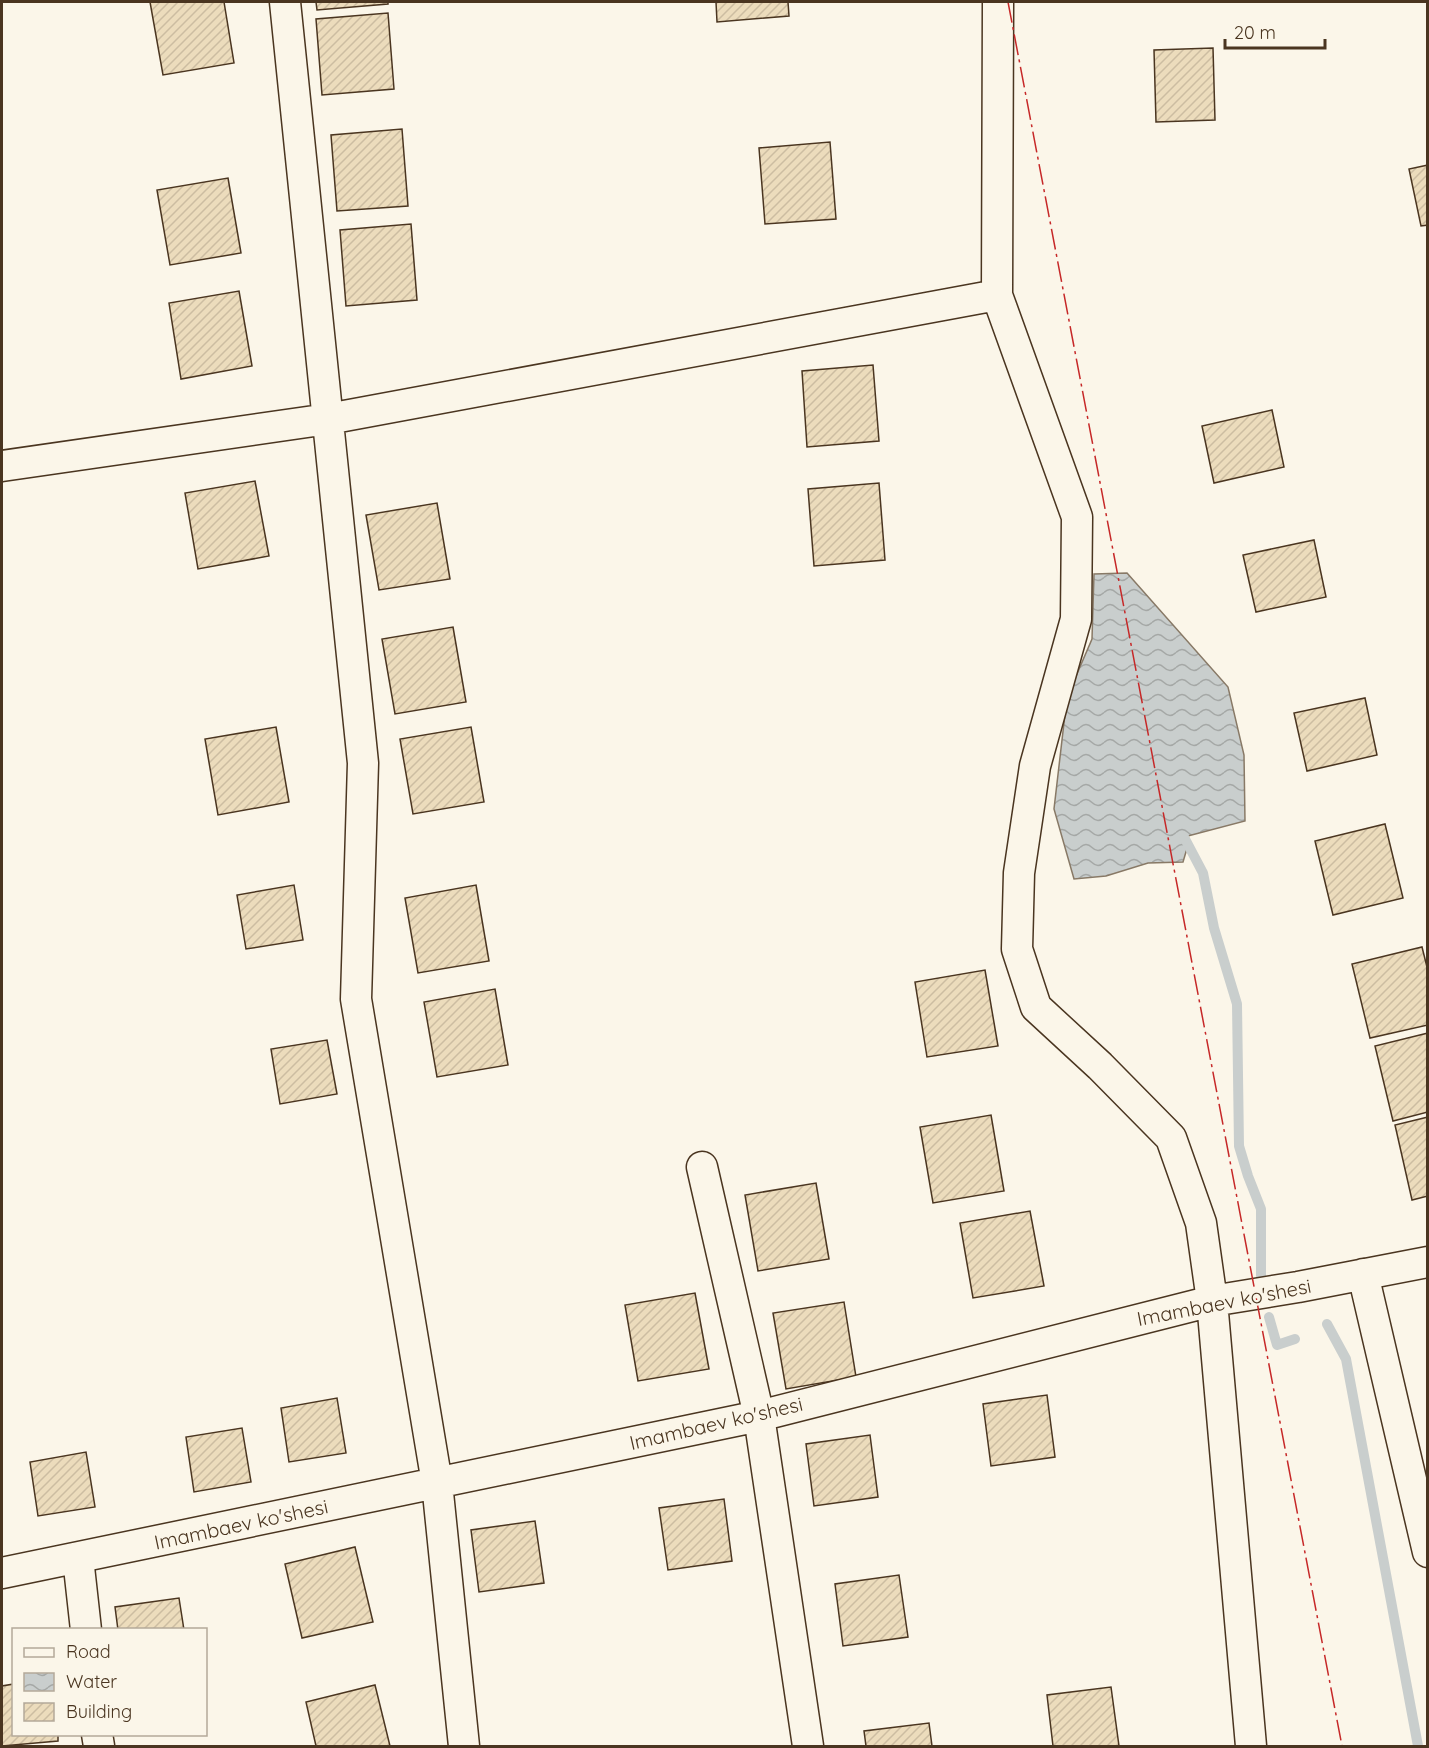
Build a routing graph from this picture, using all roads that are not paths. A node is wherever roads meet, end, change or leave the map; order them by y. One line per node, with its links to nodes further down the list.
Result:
1 (285, 2): 4 (street)
2 (998, 2): 3 (street)
3 (997, 295): 4 (street); 9 (street)
4 (328, 419): 5 (street); 11 (street)
5 (2, 466)
6 (702, 1167): 10 (street)
7 (1428, 1262): 8 (street, Imambaev ko'shesi)
8 (1363, 1274): 9 (street, Imambaev ko'shesi); 12 (street)
9 (1212, 1300): 10 (street, Imambaev ko'shesi); 18 (street)
10 (759, 1416): 11 (street, Imambaev ko'shesi); 17 (street)
11 (437, 1483): 13 (street, Imambaev ko'shesi); 16 (street)
12 (1428, 1552)
13 (78, 1558): 14 (street, Imambaev ko'shesi); 15 (street)
14 (2, 1573)
15 (86, 1628)
16 (464, 1746)
17 (808, 1746)
18 (1251, 1746)

